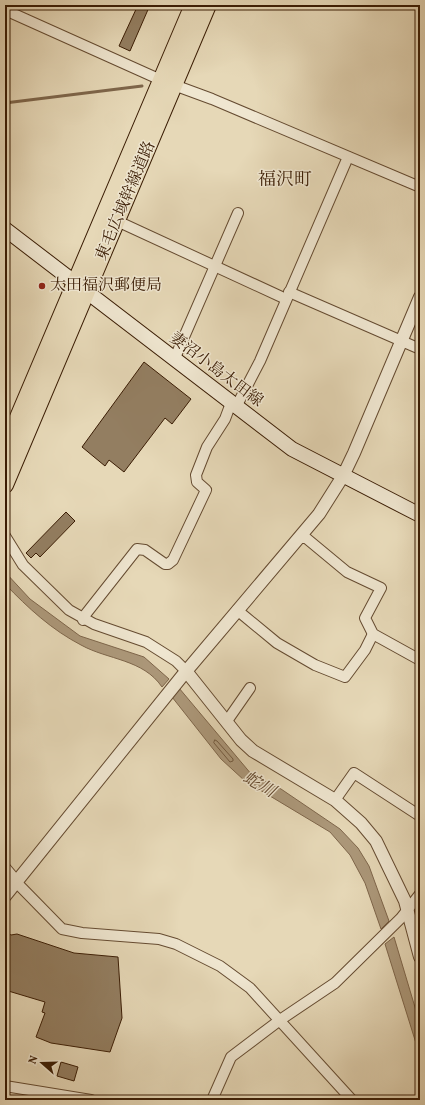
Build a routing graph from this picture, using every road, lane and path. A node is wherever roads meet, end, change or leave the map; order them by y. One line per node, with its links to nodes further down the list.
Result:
1 (193, 5): 4 (highway, 東毛広域幹線道路)
2 (208, 5): 4 (highway, 東毛広域幹線道路)
3 (5, 10): 4 (street)
4 (168, 82): 5 (street); 8 (highway, 東毛広域幹線道路); 11 (highway, 東毛広域幹線道路)
5 (348, 157): 6 (street); 12 (street)
6 (420, 188)
7 (238, 213): 10 (street)
8 (117, 221): 10 (street); 11 (highway, 東毛広域幹線道路)
9 (5, 230): 11 (main road, 妻沼小島太田線)
10 (214, 267): 12 (street); 16 (street)
11 (81, 288): 16 (main road, 妻沼小島太田線); 18 (highway, 東毛広域幹線道路); 20 (highway, 東毛広域幹線道路)
12 (288, 296): 14 (street); 17 (street)
13 (420, 297): 14 (street)
14 (401, 341): 15 (street); 19 (street)
15 (420, 349)
16 (174, 360): 17 (main road, 妻沼小島太田線)
17 (233, 405): 19 (main road, 妻沼小島太田線); 25 (street)
18 (5, 448)
19 (343, 476): 21 (main road, 妻沼小島太田線); 23 (street)
20 (5, 485)
21 (420, 515)
22 (5, 536): 25 (street)
23 (299, 538): 24 (street); 26 (street)
24 (237, 610): 26 (street); 28 (street)
25 (83, 620): 28 (street)
26 (373, 634): 27 (street)
27 (420, 660)
28 (185, 673): 30 (street); 34 (street)
29 (250, 688): 30 (street)
30 (227, 721): 31 (street)
31 (335, 800): 32 (street); 37 (street)
32 (420, 816)
33 (5, 869): 34 (street)
34 (16, 882): 36 (street); 40 (street)
35 (420, 894): 37 (street)
36 (5, 896)
37 (404, 913): 38 (street); 40 (street)
38 (417, 939): 39 (street)
39 (420, 957)
40 (280, 1020): 43 (street); 44 (street)
41 (5, 1086): 42 (street)
42 (91, 1100)
43 (212, 1100)
44 (352, 1100)

